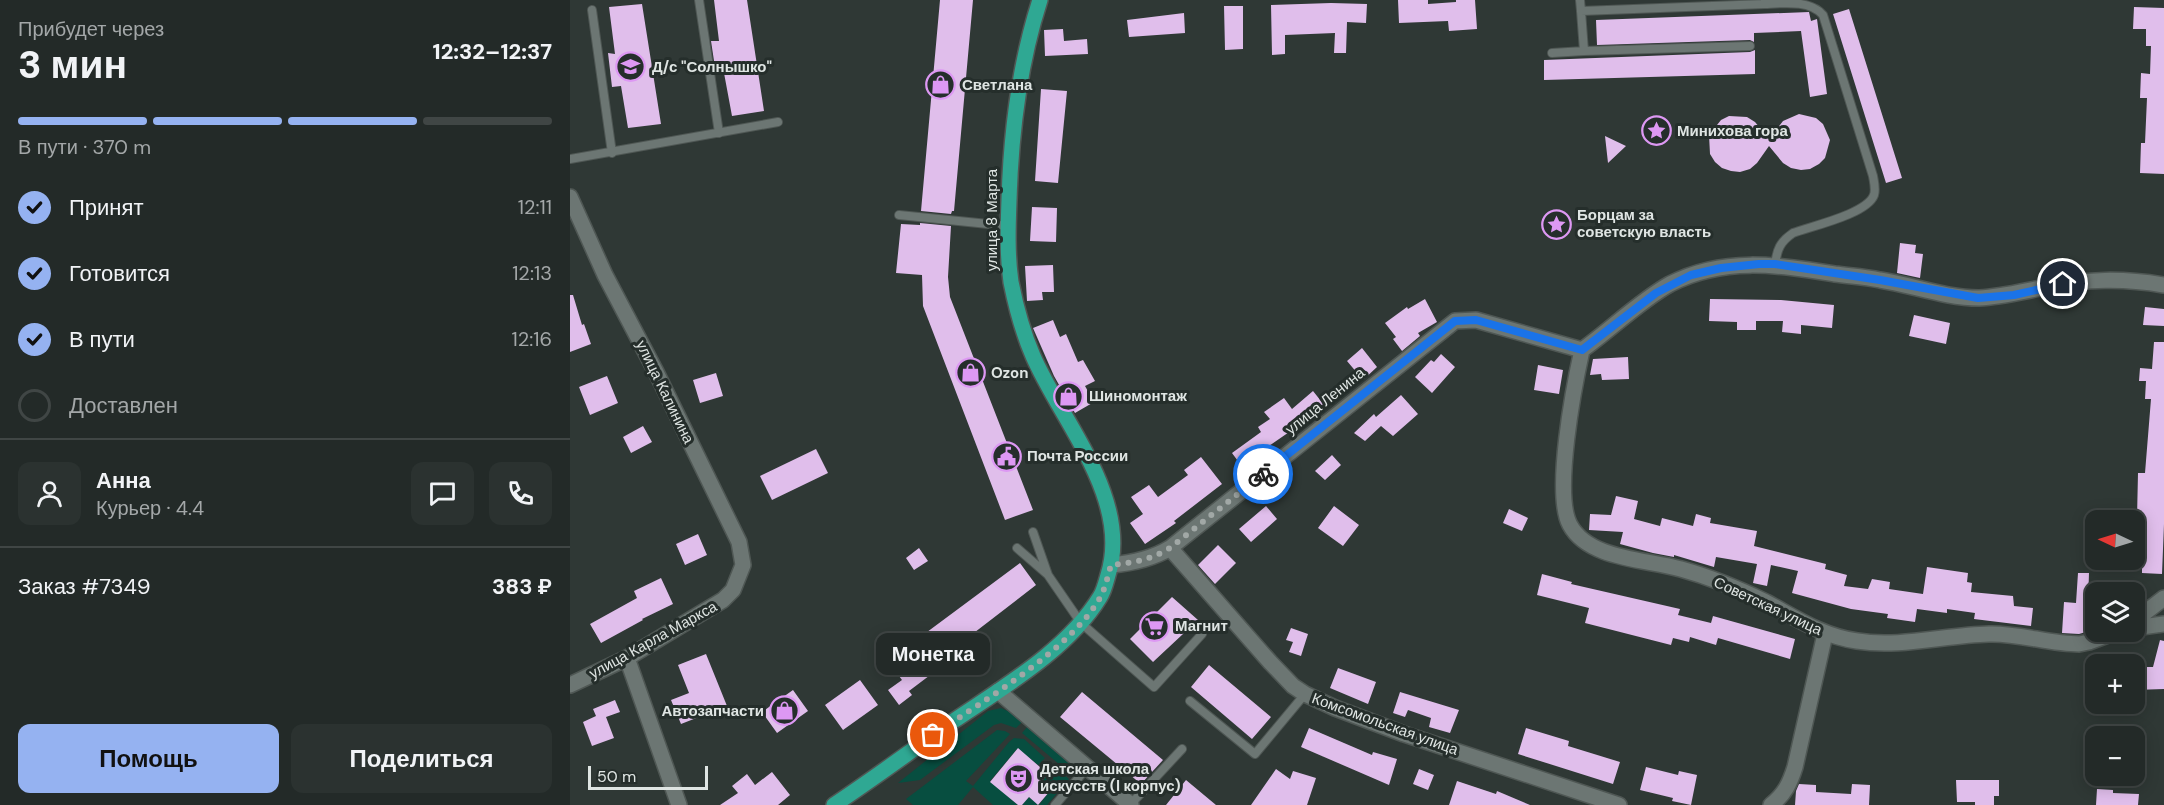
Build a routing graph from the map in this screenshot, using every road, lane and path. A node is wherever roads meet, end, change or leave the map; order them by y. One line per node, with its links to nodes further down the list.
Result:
1 (699, 0): 11 (lane)
2 (1040, 0): 16 (main road, улица 8 Марта)
3 (1580, 0): 6 (lane)
4 (1765, 2): 6 (lane); 17 (lane)
5 (592, 10): 12 (lane)
6 (1581, 11): 8 (lane)
7 (1750, 46): 8 (lane)
8 (1584, 51): 9 (lane)
9 (1552, 53)
10 (778, 122): 11 (lane)
11 (719, 133): 12 (lane)
12 (612, 153): 13 (lane)
13 (570, 159)
14 (570, 197): 25 (street, улица Калинина)
15 (898, 215): 16 (lane)
16 (1008, 226): 23 (main road, улица 8 Марта)
17 (1775, 264): 18 (street); 19 (street)
18 (2164, 285)
19 (1582, 350): 22 (street, улица Ленина); 32 (street, Советская улица)
20 (1033, 532): 24 (lane)
21 (1017, 548): 24 (lane)
22 (1170, 548): 23 (street, улица Ленина); 37 (street, Комсомольская улица)
23 (1111, 565): 28 (main road)
24 (1048, 575): 28 (lane)
25 (733, 590): 34 (street, улица Карла Маркса)
26 (2164, 598): 27 (street)
27 (2145, 613)
28 (1081, 623): 31 (lane); 36 (main road)
29 (2164, 624): 30 (street)
30 (2145, 626)
31 (1202, 634)
32 (1825, 634): 33 (street, Советская улица); 46 (street)
33 (2089, 642)
34 (627, 658): 35 (street, улица Карла Маркса); 41 (street)
35 (570, 685)
36 (998, 691): 40 (street); 42 (main road)
37 (1305, 694): 38 (lane); 45 (street, Комсомольская улица)
38 (1191, 701)
39 (1182, 748): 44 (lane)
40 (1087, 768): 43 (lane); 44 (street)
41 (679, 805)
42 (834, 805)
43 (1055, 805)
44 (1130, 805)
45 (1619, 805)
46 (1771, 805)

